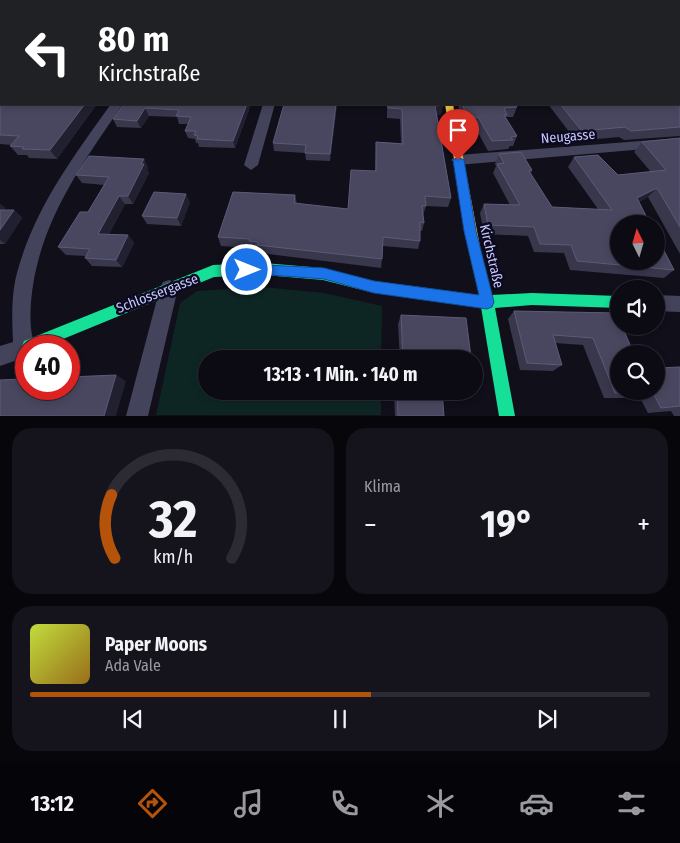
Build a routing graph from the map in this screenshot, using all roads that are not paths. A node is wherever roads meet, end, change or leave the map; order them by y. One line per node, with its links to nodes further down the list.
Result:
1 (116, 105): 12 (street)
2 (269, 105): 6 (street)
3 (448, 105): 5 (street, Kirchstraße)
4 (680, 142): 5 (street, Neugasse)
5 (458, 160): 8 (street, Kirchstraße)
6 (251, 165)
7 (169, 288): 8 (street, Schlossergasse); 13 (street, Schlossergasse); 16 (street)
8 (487, 302): 9 (street, Schlossergasse); 17 (street, Kirchstraße)
9 (610, 302)
10 (665, 303): 11 (street)
11 (680, 304)
12 (24, 335)
13 (54, 335)
14 (15, 351): 15 (street, Schlossergasse)
15 (0, 356)
16 (137, 416)
17 (507, 416)

